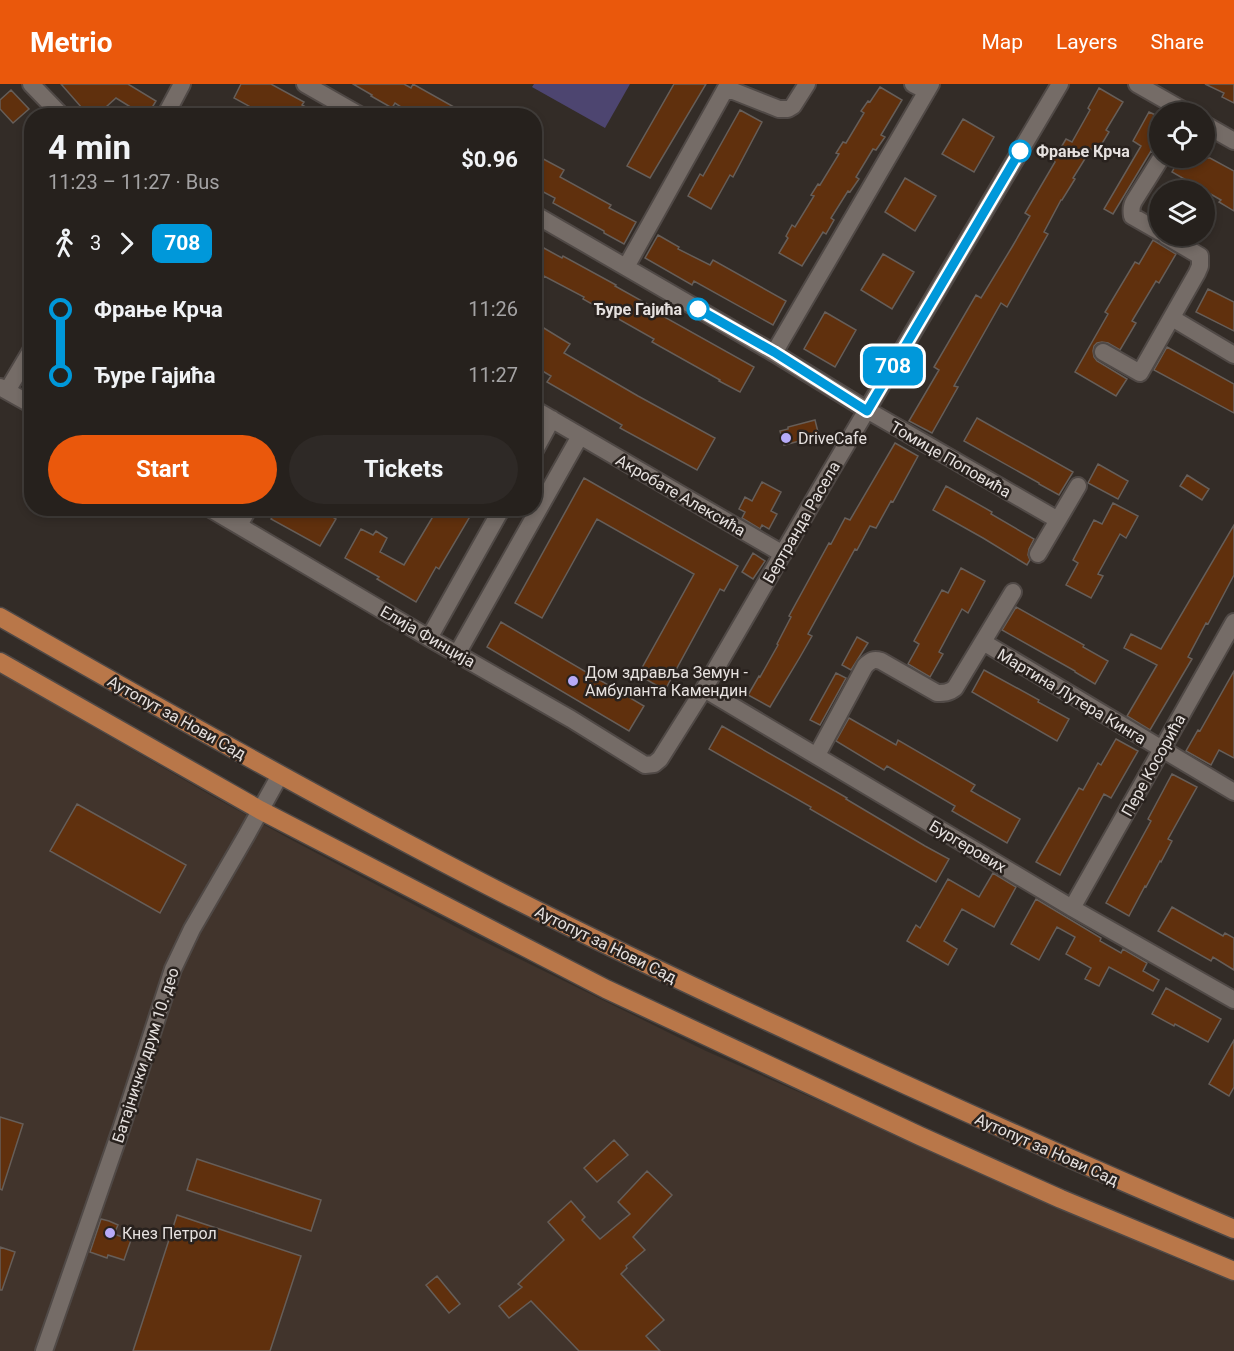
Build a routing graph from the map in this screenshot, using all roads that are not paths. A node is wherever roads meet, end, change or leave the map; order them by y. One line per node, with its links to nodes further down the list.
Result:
1 (31, 84): 9 (street)
2 (182, 84): 10 (street)
3 (305, 84): 11 (street)
4 (807, 84): 18 (street)
5 (1060, 84): 26 (street, Бертранда Расела)
6 (1137, 84): 8 (street)
7 (924, 86): 20 (street)
8 (1168, 102)
9 (54, 108)
10 (169, 108)
11 (347, 108)
12 (1215, 130): 13 (street)
13 (1234, 141)
14 (1155, 168): 16 (street)
15 (542, 219): 18 (street, Томице Поповића)
16 (1149, 226)
17 (1183, 246): 19 (street)
18 (626, 267): 20 (street, Томице Поповића)
19 (1172, 318): 21 (street); 22 (street)
20 (774, 352): 26 (street, Томице Поповића)
21 (1103, 352)
22 (1234, 355)
23 (24, 360): 24 (street)
24 (4, 389): 25 (street)
25 (24, 400)
26 (867, 411): 37 (street, Томице Поповића); 39 (street, Бертранда Расела)
27 (542, 413): 28 (street, Акробате Алексића)
28 (552, 419): 29 (street, Акробате Алексића); 30 (street)
29 (580, 436): 32 (street); 39 (street, Акробате Алексића)
30 (542, 437)
31 (1078, 486): 37 (street)
32 (542, 503)
33 (223, 516): 38 (street, Елија Финција)
34 (244, 516): 38 (street)
35 (498, 516): 44 (street)
36 (535, 516): 46 (street)
37 (1058, 520): 40 (street)
38 (239, 525): 44 (street, Елија Финција)
39 (783, 554): 48 (street, Бертранда Расела)
40 (1038, 554)
41 (1013, 592): 45 (street, Мартина Лутера Кинга)
42 (0, 617): 52 (main road, Аутопут за Нови Сад)
43 (1234, 622): 49 (street, Пере Косорића)
44 (429, 638): 46 (street, Елија Финција)
45 (982, 642): 49 (street, Мартина Лутера Кинга); 50 (street, Мартина Лутера Кинга)
46 (457, 654): 51 (street, Елија Финција)
47 (0, 662): 54 (main road)
48 (704, 689): 50 (street, Бургерових); 51 (street, Бертранда Расела)
49 (1162, 749): 53 (street, Мартина Лутера Кинга); 55 (street, Пере Косорића)
50 (817, 756): 55 (street, Бургерових)
51 (645, 765)
52 (280, 775): 54 (street, Батајнички друм 10. део); 57 (main road, Аутопут за Нови Сад)
53 (1234, 792)
54 (260, 810): 58 (main road); 59 (street, Батајнички друм 10. део)
55 (1072, 908): 56 (street, Бургерових)
56 (1234, 1000)
57 (1234, 1229)
58 (1234, 1270)
59 (44, 1351)

